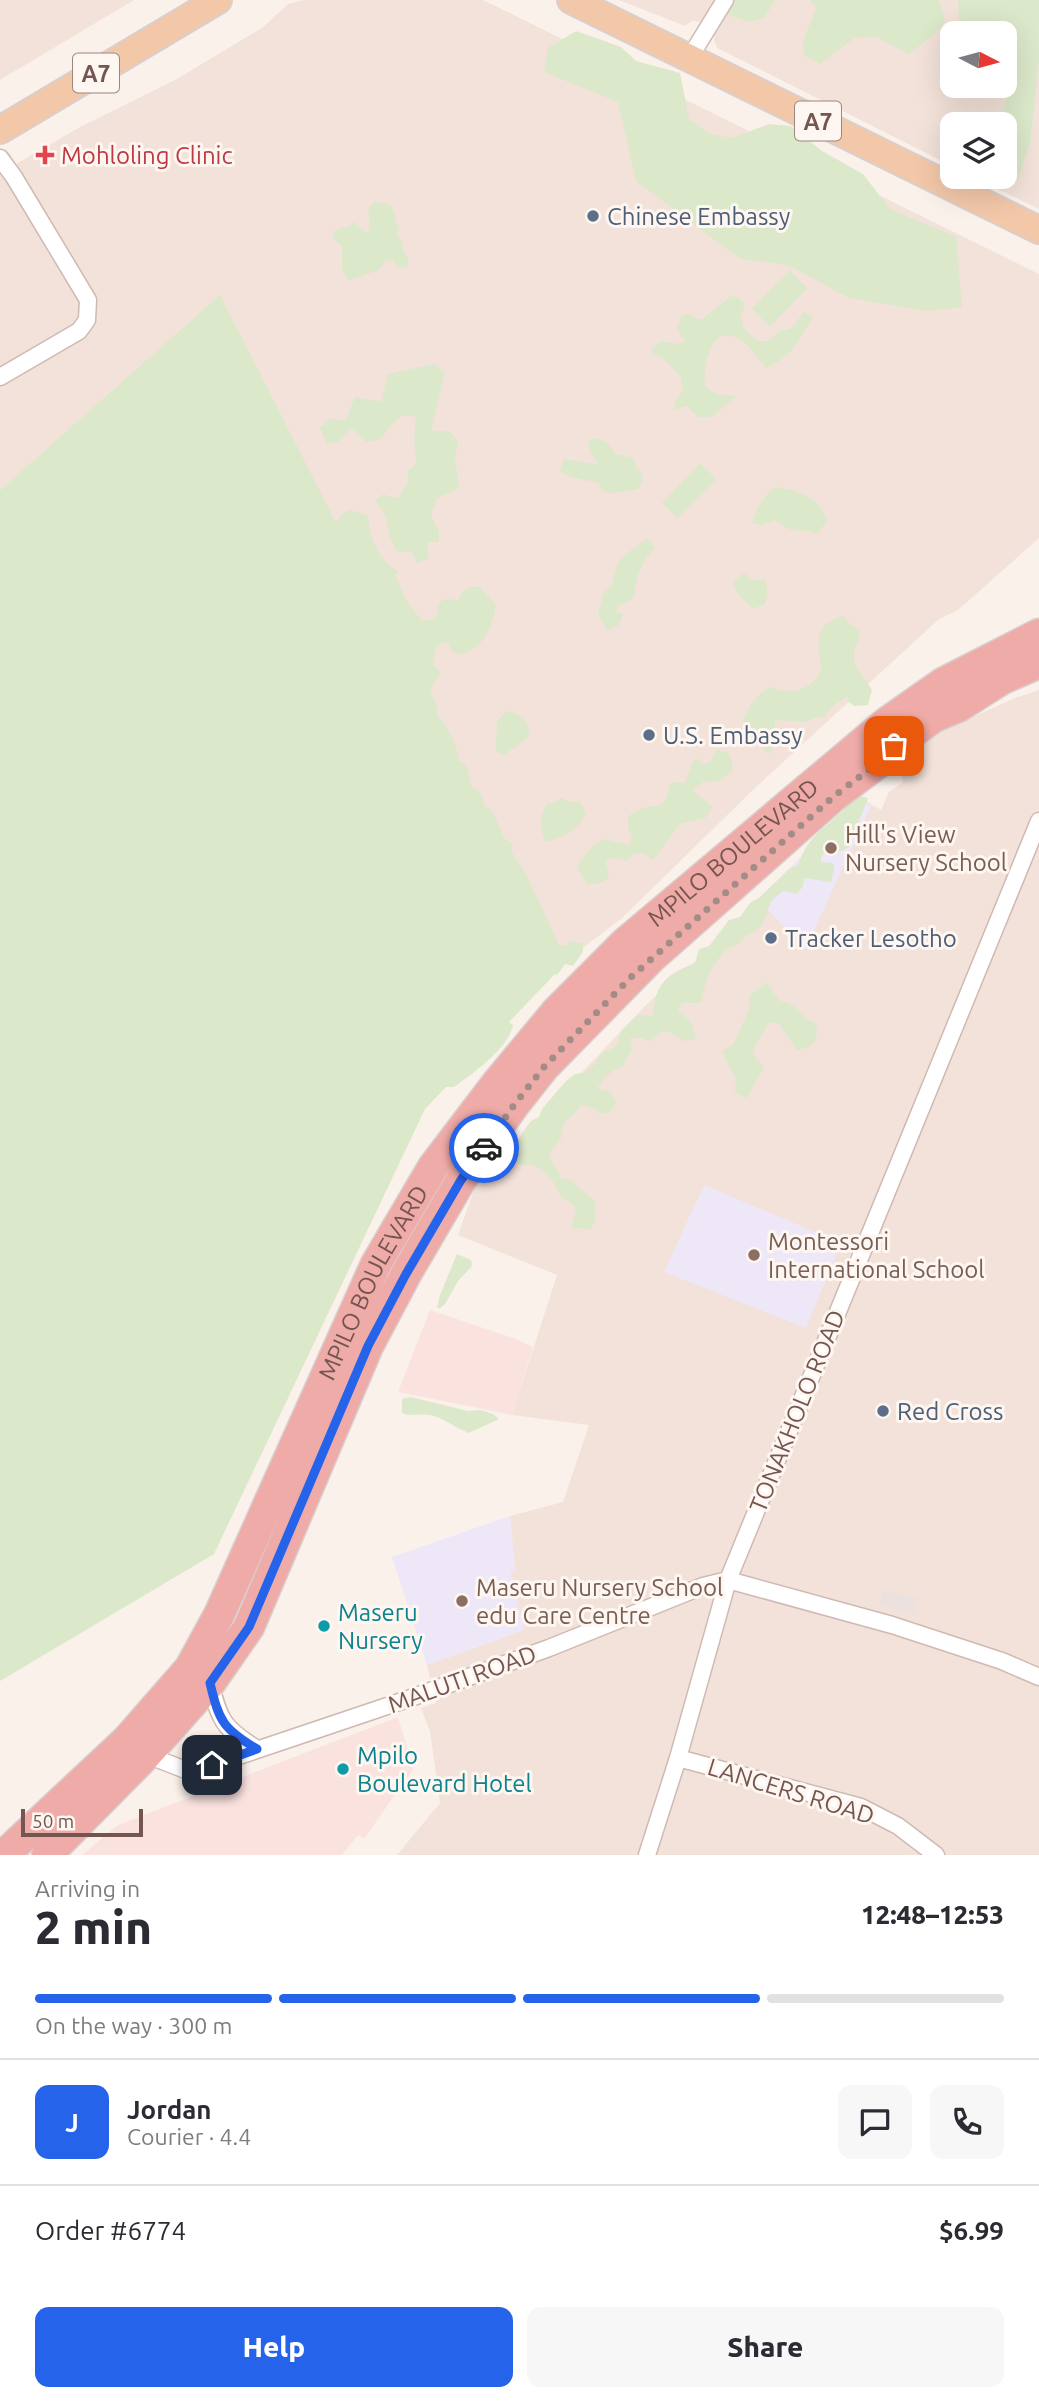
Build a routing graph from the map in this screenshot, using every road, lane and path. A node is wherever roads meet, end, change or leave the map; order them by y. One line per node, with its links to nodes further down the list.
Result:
1 (218, 0): 5 (main road, A7)
2 (571, 0): 4 (main road, A7)
3 (725, 0): 4 (street)
4 (690, 57): 8 (main road, A7)
5 (0, 130)
6 (0, 158): 7 (street)
7 (7, 181): 9 (street)
8 (1039, 230)
9 (0, 377)
10 (1039, 634): 16 (highway, MPILO BOULEVARD)
11 (1039, 663): 15 (highway, MPILO BOULEVARD)
12 (1039, 821): 13 (street, TONAKHOLO ROAD)
13 (728, 1580): 14 (street); 17 (street, MALUTI ROAD); 18 (street, TONAKHOLO ROAD)
14 (1039, 1677)
15 (210, 1683): 16 (highway, MPILO BOULEVARD); 17 (street)
16 (136, 1748): 17 (street, MALUTI ROAD); 19 (highway, MPILO BOULEVARD); 20 (highway, MPILO BOULEVARD)
17 (257, 1749)
18 (678, 1758): 21 (street, TONAKHOLO ROAD); 22 (street, LANCERS ROAD)
19 (4, 1855)
20 (47, 1855)
21 (648, 1855)
22 (936, 1855)

